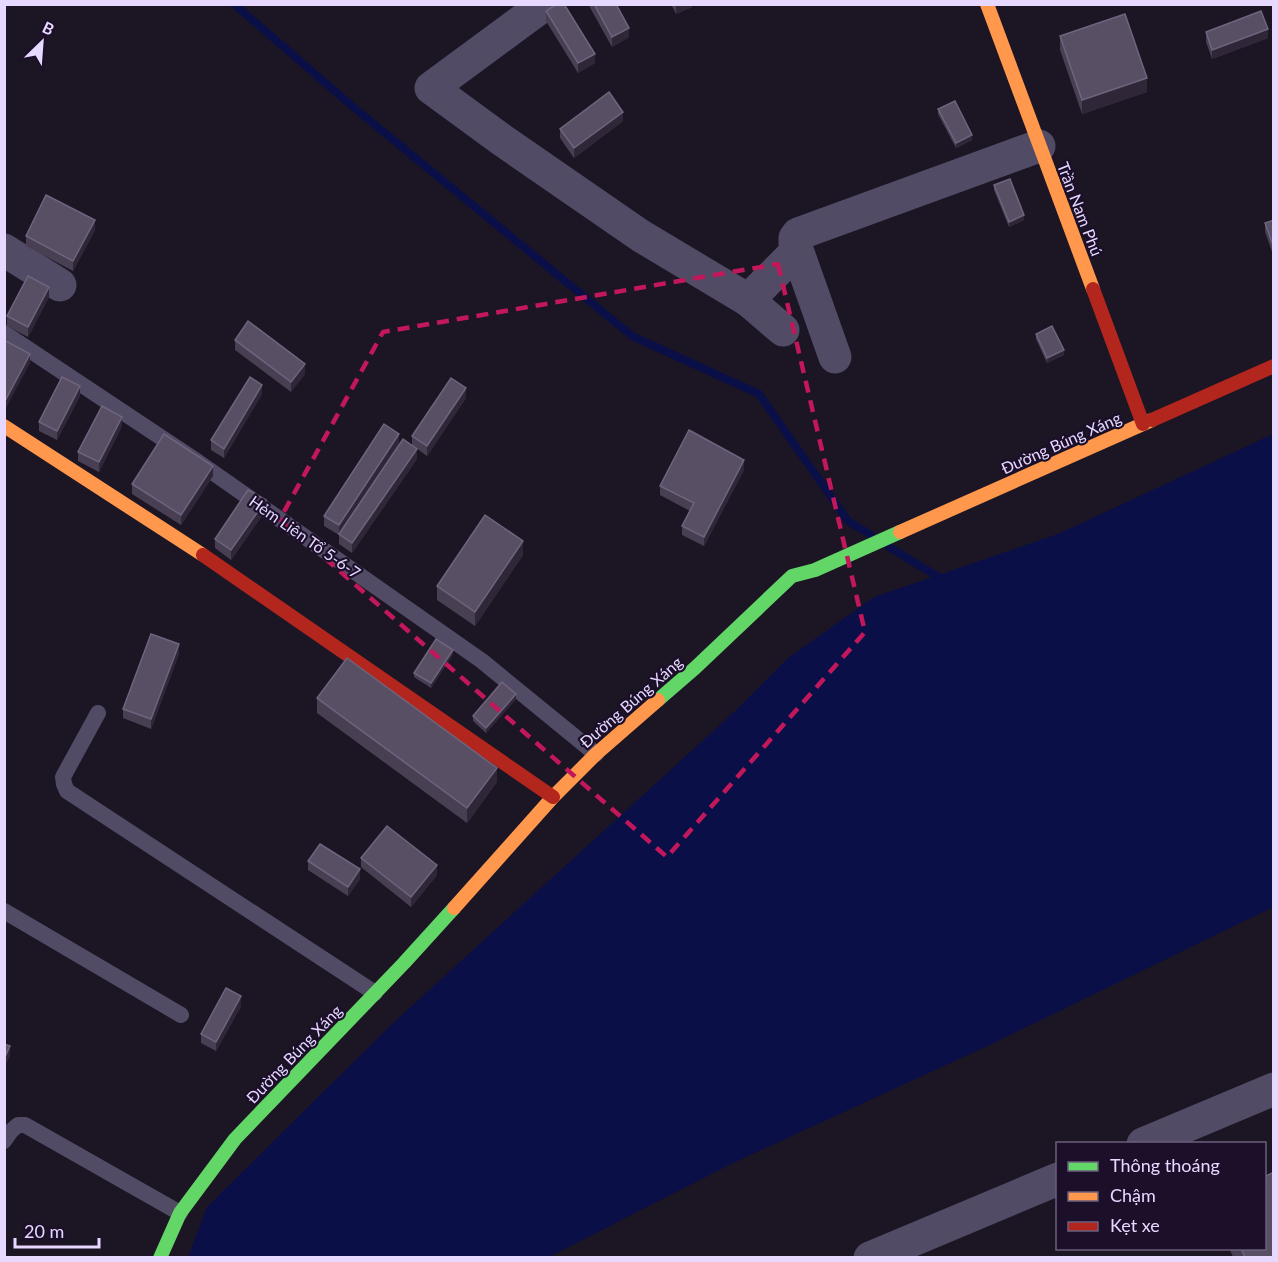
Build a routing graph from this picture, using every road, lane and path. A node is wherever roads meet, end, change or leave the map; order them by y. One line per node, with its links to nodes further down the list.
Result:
1 (545, 4): 7 (street)
2 (987, 4): 3 (street, Trần Nam Phú)
3 (1039, 146): 5 (street); 12 (street, Trần Nam Phú)
4 (4, 250): 6 (street)
5 (797, 251): 7 (street); 10 (street)
6 (60, 285)
7 (748, 300): 8 (street)
8 (783, 330)
9 (4, 333): 15 (lane, Hẻm Liên Tổ 5-6-7)
10 (835, 357)
11 (1274, 366): 12 (street, Đường Búng Xáng)
12 (1143, 424): 15 (street, Đường Búng Xáng)
13 (4, 426): 16 (street)
14 (98, 713): 18 (lane)
15 (596, 754): 16 (street, Đường Búng Xáng)
16 (552, 797): 18 (street, Đường Búng Xáng)
17 (4, 911): 19 (lane)
18 (375, 993): 24 (street, Đường Búng Xáng)
19 (181, 1016)
20 (1274, 1089): 22 (street)
21 (7, 1133): 24 (lane)
22 (1145, 1142)
23 (1056, 1180): 26 (street)
24 (180, 1213): 25 (street, Đường Búng Xáng)
25 (160, 1257)
26 (870, 1257)

